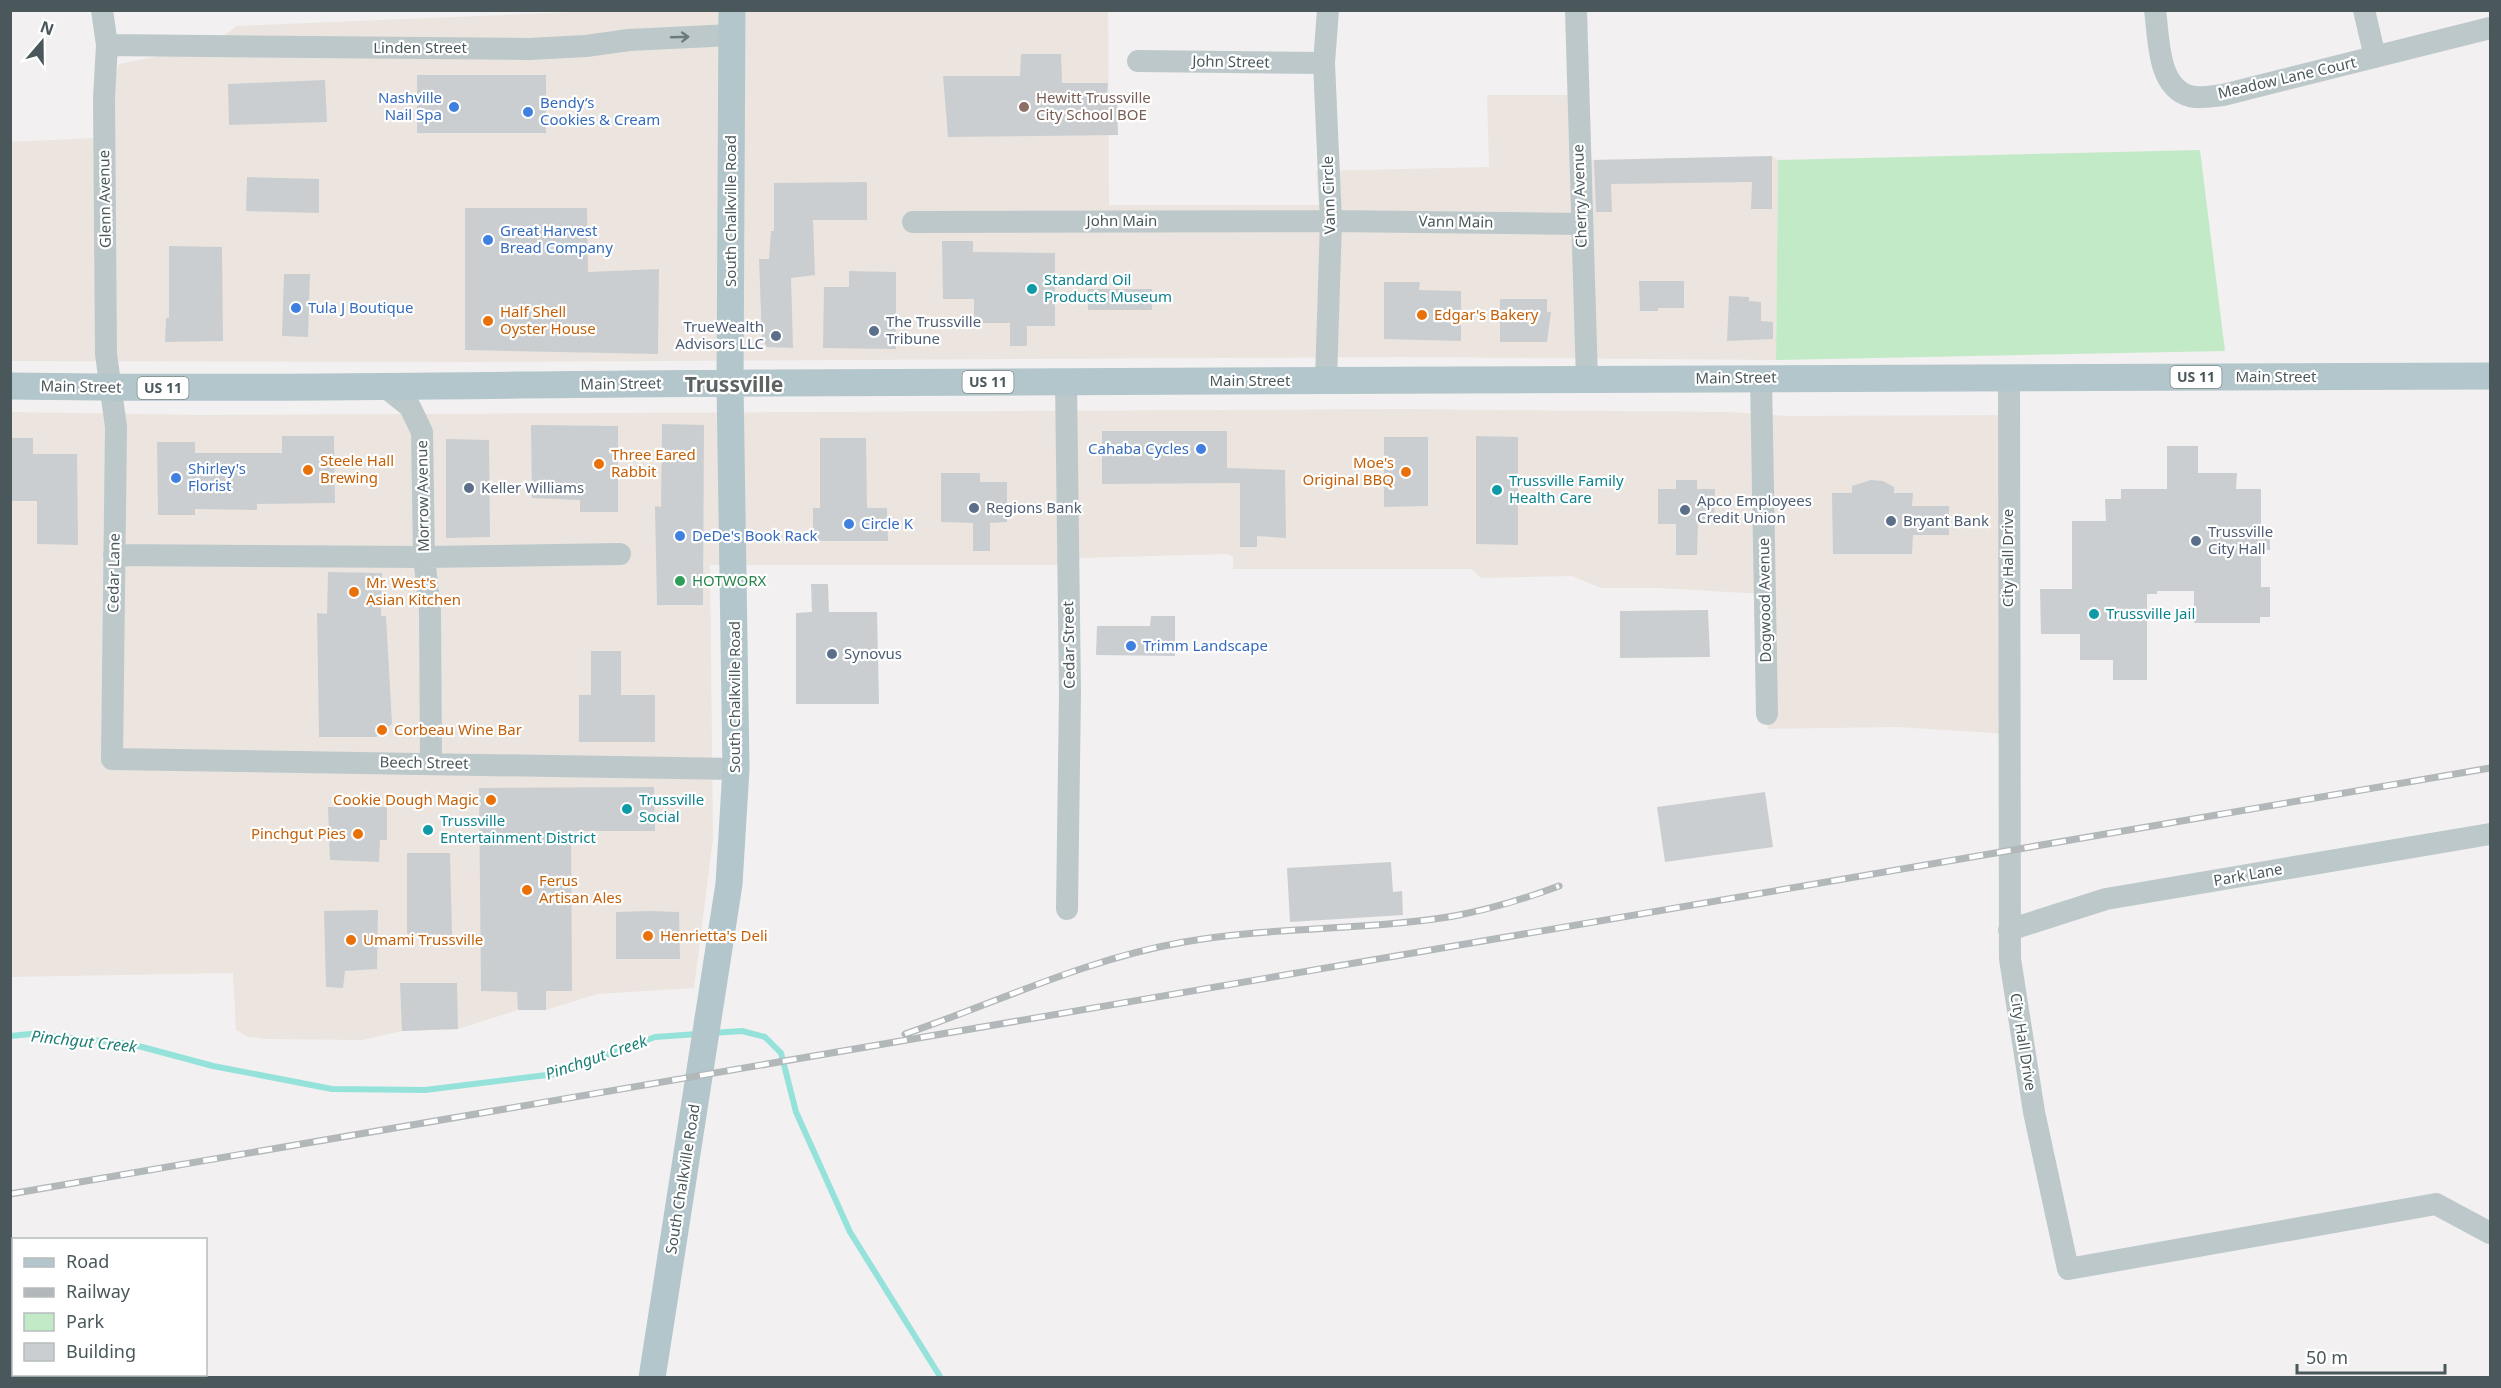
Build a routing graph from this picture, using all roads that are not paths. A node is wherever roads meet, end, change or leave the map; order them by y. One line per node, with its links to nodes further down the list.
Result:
1 (102, 10): 8 (street, Glenn Avenue)
2 (1329, 10): 11 (street, Vann Circle)
3 (1576, 10): 14 (street, Cherry Avenue)
4 (2155, 10): 9 (street, Meadow Lane Court)
5 (2364, 10): 9 (street)
6 (732, 23): 8 (street, Linden Street, one-way to 6); 21 (main road, South Chalkville Road)
7 (2490, 27): 9 (street, Meadow Lane Court)
8 (107, 45): 24 (street, Glenn Avenue)
9 (2375, 57)
10 (1138, 61): 11 (street, John Street)
11 (1323, 63): 12 (street, Vann Circle)
12 (1330, 221): 13 (street, John Main); 14 (street, Vann Main); 18 (street, Vann Circle)
13 (914, 222)
14 (1581, 224): 19 (street, Cherry Avenue)
15 (2490, 376): 16 (main road, Main Street / US 11)
16 (2009, 377): 17 (main road, Main Street / US 11); 34 (street, City Hall Drive)
17 (1761, 378): 19 (main road, Main Street / US 11); 28 (street, Dogwood Avenue)
18 (1326, 380): 19 (main road, Main Street / US 11); 20 (main road, Main Street / US 11)
19 (1587, 381)
20 (1066, 382): 21 (main road, Main Street / US 11); 33 (street, Cedar Street)
21 (730, 383): 23 (main road, Main Street / US 11); 31 (main road, South Chalkville Road)
22 (10, 386): 24 (main road, Main Street / US 11)
23 (385, 387): 24 (main road, Main Street / US 11); 27 (street, Morrow Avenue)
24 (110, 388): 26 (street, Cedar Lane)
25 (620, 554): 27 (street)
26 (114, 555): 27 (street); 29 (street, Cedar Lane)
27 (424, 558): 30 (street, Morrow Avenue)
28 (1767, 714)
29 (112, 759): 30 (street, Beech Street)
30 (432, 762): 31 (street, Beech Street)
31 (736, 769): 36 (main road, South Chalkville Road)
32 (2490, 834): 34 (street, Park Lane)
33 (1067, 909)
34 (2008, 930): 35 (street, City Hall Drive)
35 (2490, 1233)
36 (652, 1377)

